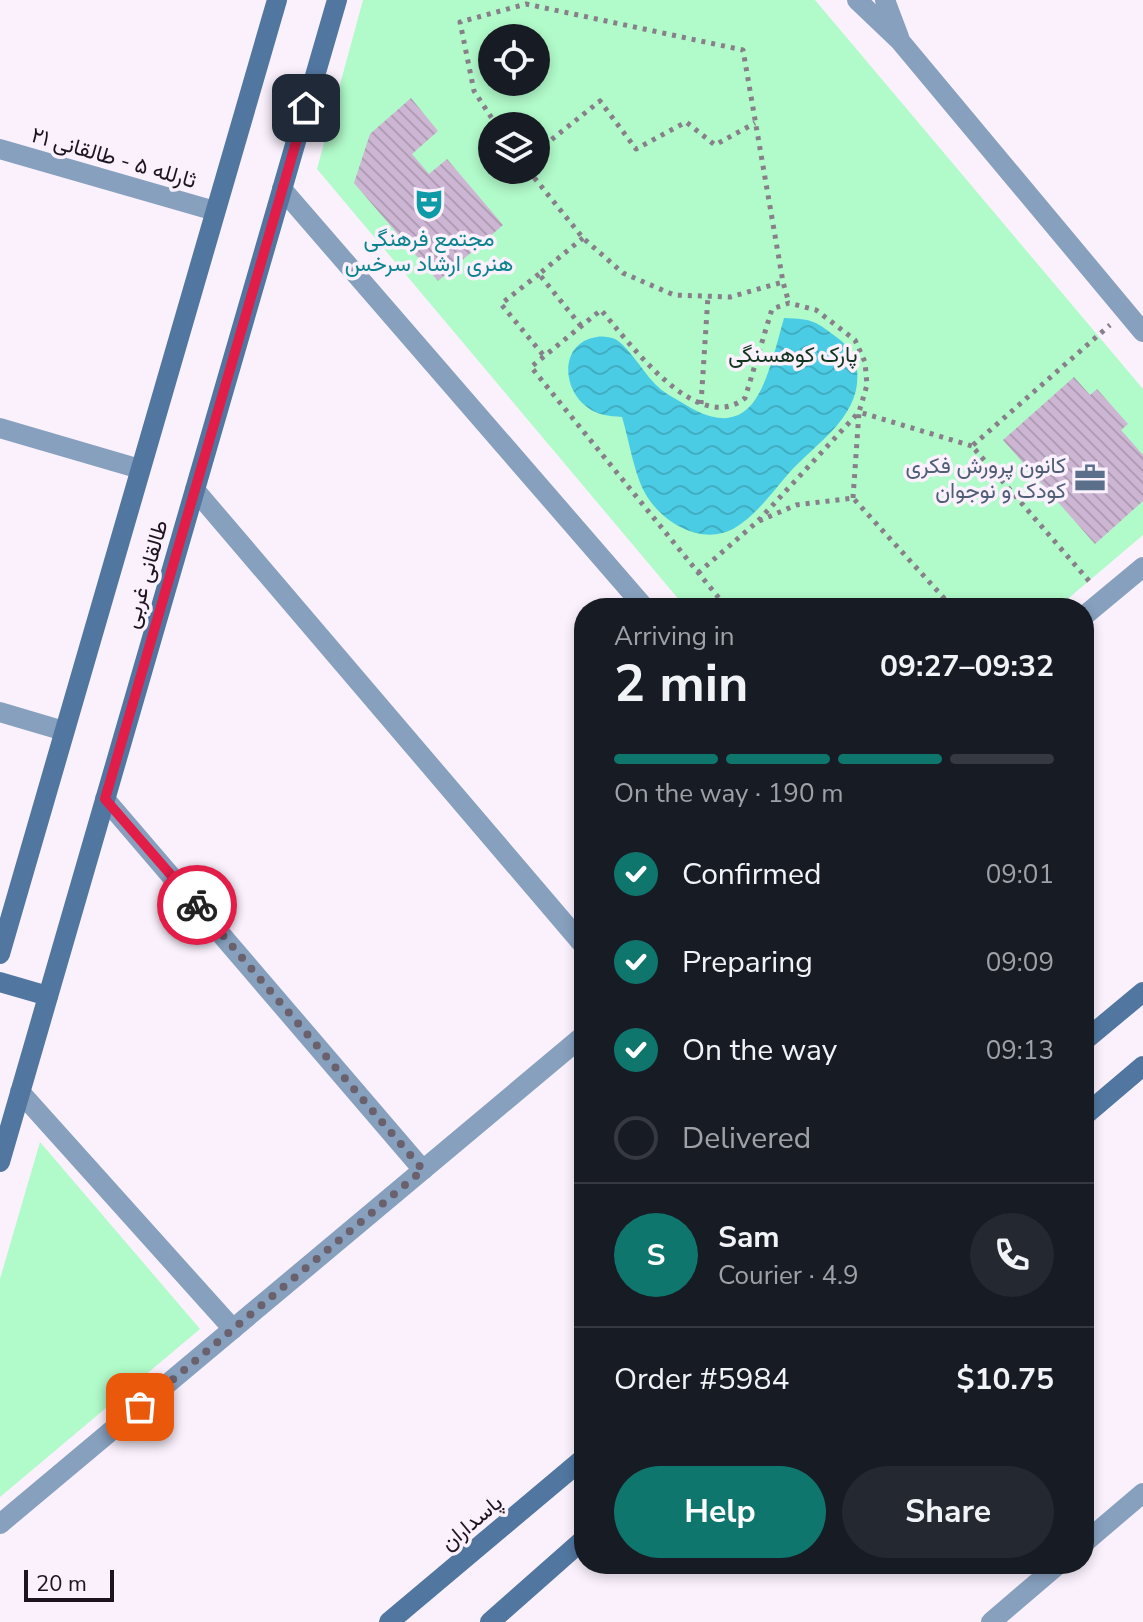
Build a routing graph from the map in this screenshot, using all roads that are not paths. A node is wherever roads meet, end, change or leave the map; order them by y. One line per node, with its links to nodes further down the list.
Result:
1 (277, 0): 8 (main road, طالقانی غربی)
2 (337, 0): 7 (main road, طالقانی غربی)
3 (857, 0): 5 (street)
4 (885, 0): 5 (street)
5 (900, 41): 9 (street)
6 (0, 149): 8 (street, ثارلله ۵ - طالقانی ۲۱)
7 (282, 189): 12 (main road, طالقانی غربی); 14 (street)
8 (215, 211): 11 (main road, طالقانی غربی)
9 (1143, 332)
10 (0, 428): 11 (street)
11 (140, 469): 17 (main road, طالقانی غربی)
12 (195, 490): 18 (main road, طالقانی غربی); 19 (street)
13 (1143, 567): 15 (street)
14 (636, 598)
15 (1094, 608)
16 (0, 712): 17 (street)
17 (64, 731): 20 (main road, طالقانی غربی)
18 (105, 799): 23 (main road, طالقانی غربی); 30 (street)
19 (574, 934)
20 (0, 954)
21 (0, 982): 23 (main road)
22 (1143, 992): 24 (main road)
23 (48, 996): 27 (main road, طالقانی غربی)
24 (1094, 1033)
25 (574, 1043): 30 (street)
26 (1143, 1066): 28 (main road)
27 (20, 1092): 29 (main road, طالقانی غربی); 31 (street)
28 (1094, 1108)
29 (0, 1162)
30 (423, 1170): 31 (street)
31 (233, 1329): 34 (street)
32 (574, 1466): 38 (main road, پاسداران)
33 (1143, 1493): 35 (street)
34 (0, 1524)
35 (1094, 1535)
36 (574, 1548): 39 (main road)
37 (1047, 1574): 40 (street)
38 (389, 1622)
39 (490, 1622)
40 (991, 1622)

